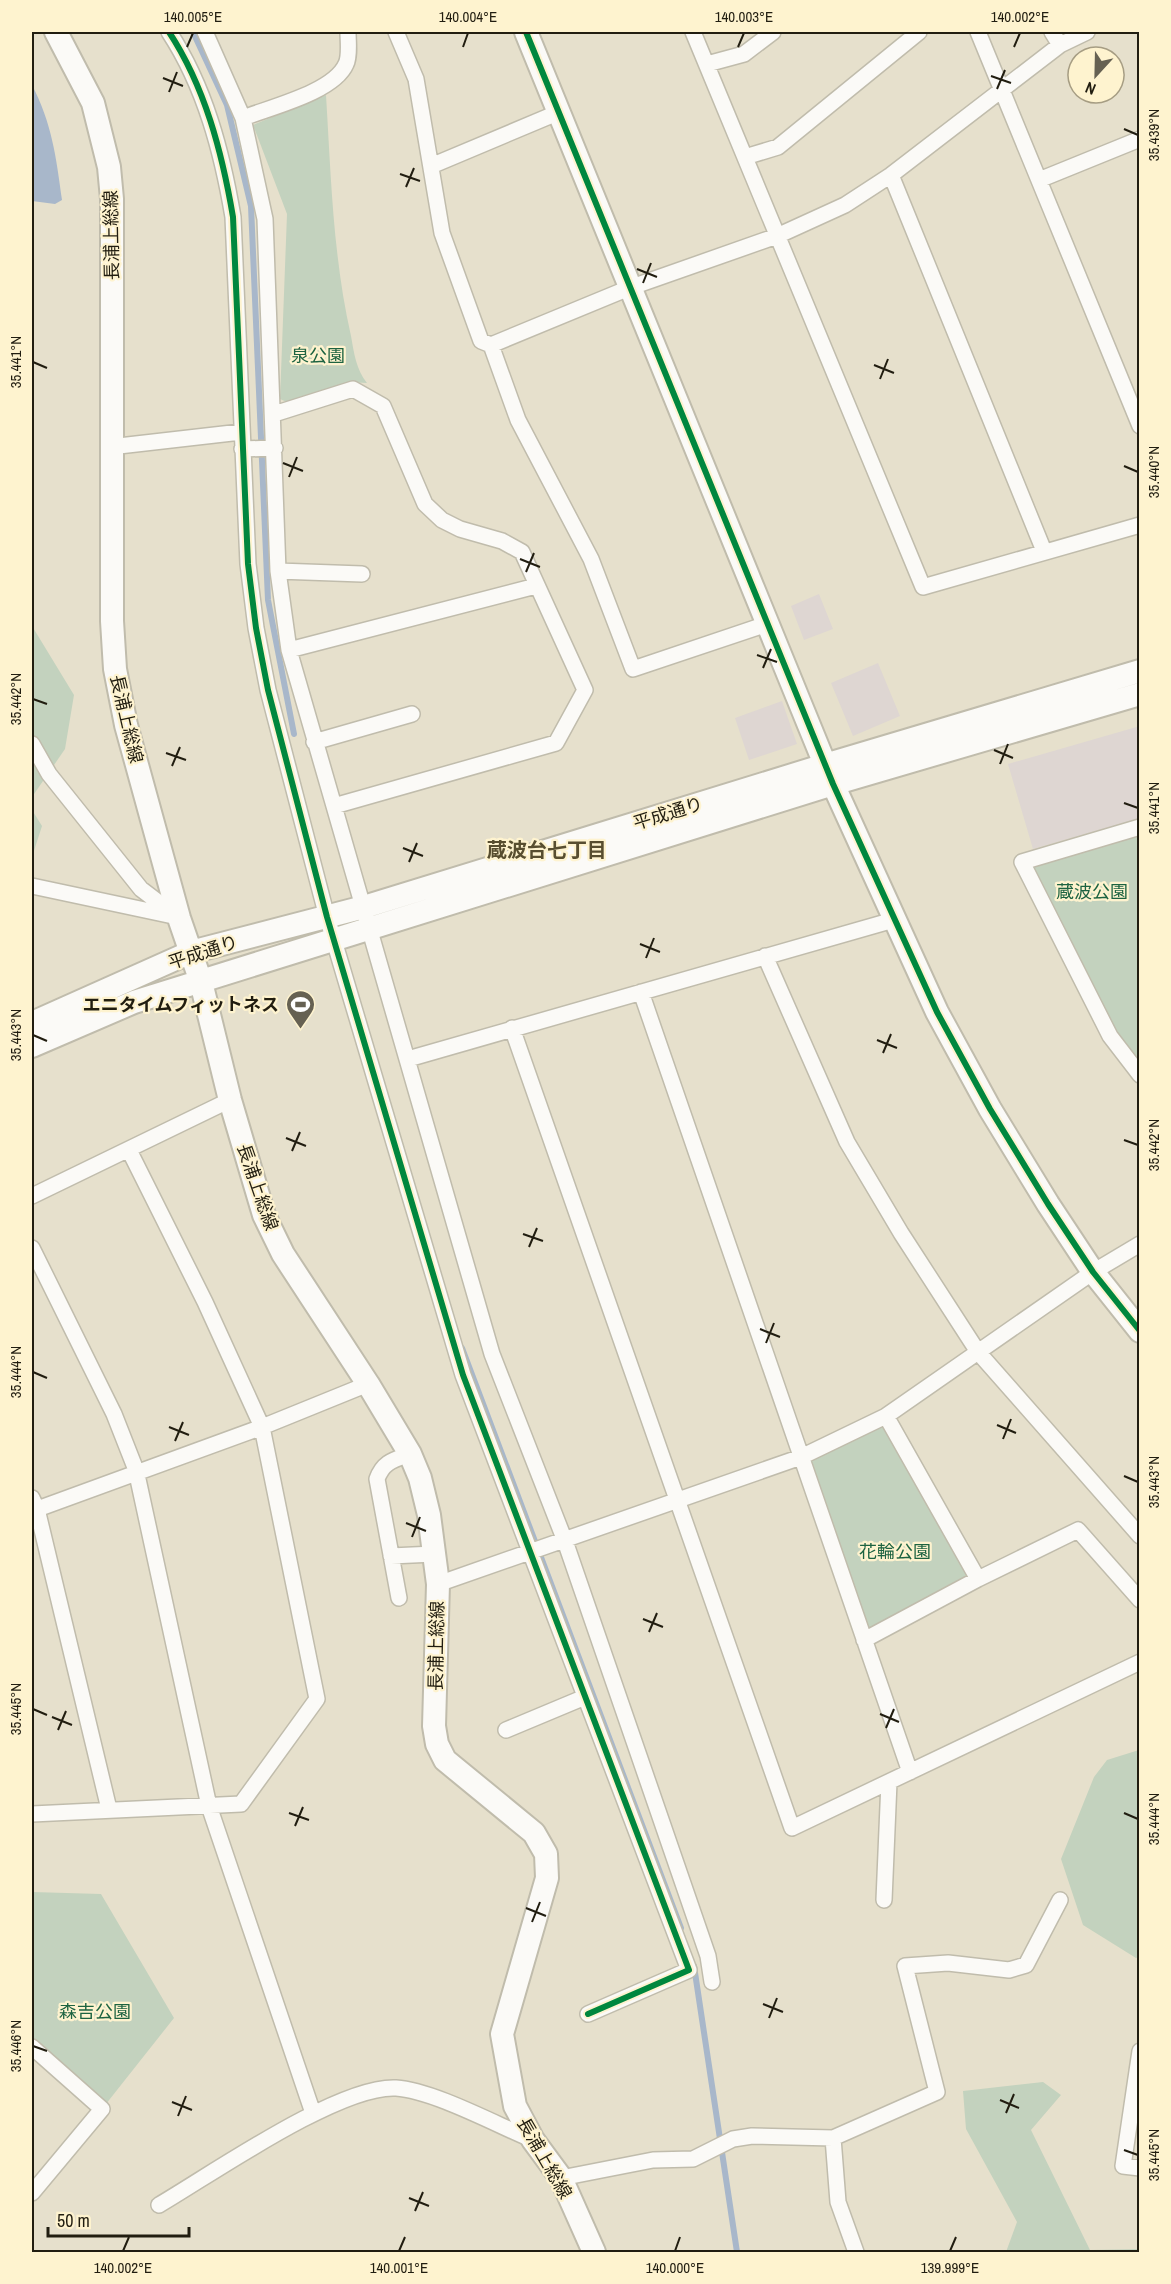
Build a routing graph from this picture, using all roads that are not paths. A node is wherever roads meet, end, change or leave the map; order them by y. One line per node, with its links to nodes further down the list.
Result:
1 (56, 32): 29 (street, 長浦上総線)
2 (169, 32): 28 (street)
3 (205, 32): 17 (street)
4 (348, 32): 17 (street)
5 (396, 32): 20 (street)
6 (526, 32): 16 (street)
7 (693, 32): 14 (street)
8 (773, 32): 14 (street)
9 (919, 32): 19 (street)
10 (978, 32): 15 (street)
11 (1052, 32): 13 (street)
12 (1087, 32): 13 (street)
13 (1060, 45): 15 (street)
14 (707, 64): 19 (street)
15 (1002, 88): 21 (street); 22 (street)
16 (557, 113): 20 (street); 24 (street)
17 (243, 118): 26 (street)
18 (1140, 139): 22 (street)
19 (745, 157): 23 (street)
20 (431, 166): 25 (street)
21 (891, 175): 23 (street); 33 (street)
22 (1039, 180): 27 (street)
23 (777, 236): 24 (street); 33 (street)
24 (629, 288): 25 (street); 37 (street)
25 (491, 345): 37 (street)
26 (274, 414): 30 (street); 36 (street)
27 (1140, 426)
28 (241, 432): 29 (street); 31 (street)
29 (110, 447): 50 (street, 長浦上総線)
30 (275, 448): 31 (street); 34 (street)
31 (242, 449): 48 (street)
32 (1140, 525): 33 (street)
33 (1044, 551)
34 (278, 571): 35 (street); 38 (street)
35 (362, 574)
36 (536, 586): 38 (street); 45 (street)
37 (767, 624): 44 (street)
38 (289, 650): 42 (street)
39 (1140, 671): 44 (street, 平成通り)
40 (1140, 694): 44 (street, 平成通り)
41 (412, 714): 42 (street)
42 (314, 742): 45 (street)
43 (32, 744): 50 (street)
44 (829, 774): 49 (street, 平成通り); 51 (street)
45 (334, 806): 49 (street)
46 (1140, 826): 61 (street)
47 (32, 886): 50 (street)
48 (327, 917): 49 (street, 平成通り); 52 (street); 53 (street, 平成通り)
49 (368, 917): 52 (street, 平成通り); 60 (street)
50 (179, 918): 53 (street, 長浦上総線)
51 (897, 919): 54 (street); 67 (street)
52 (334, 939): 55 (street, 平成通り); 80 (street)
53 (191, 952): 55 (street, 長浦上総線); 57 (street, 平成通り)
54 (765, 956): 56 (street); 69 (street)
55 (201, 982): 59 (street, 平成通り); 62 (street, 長浦上総線)
56 (641, 992): 58 (street); 74 (street)
57 (32, 1023)
58 (512, 1028): 60 (street); 76 (street)
59 (32, 1046)
60 (408, 1059): 79 (street)
61 (1140, 1074)
62 (230, 1100): 63 (street); 70 (street, 長浦上総線)
63 (129, 1150): 64 (street); 72 (street)
64 (32, 1196)
65 (1140, 1244): 67 (street)
66 (32, 1248): 75 (street)
67 (1093, 1272): 68 (street); 69 (street)
68 (1140, 1331)
69 (978, 1352): 71 (street); 78 (street)
70 (368, 1384): 72 (street); 73 (street, 長浦上総線)
71 (886, 1416): 74 (street); 83 (street)
72 (262, 1427): 75 (street); 93 (street)
73 (410, 1454): 81 (street, 長浦上総線); 82 (street)
74 (801, 1457): 76 (street); 87 (street)
75 (136, 1470): 77 (street); 93 (street)
76 (678, 1501): 79 (street); 92 (street)
77 (33, 1506): 94 (street)
78 (1140, 1536)
79 (565, 1541): 80 (street); 98 (street)
80 (531, 1552): 84 (street); 89 (street)
81 (434, 1554): 82 (street); 84 (street, 長浦上総線)
82 (391, 1556): 85 (street)
83 (978, 1579): 86 (street); 87 (street)
84 (438, 1584): 104 (street, 長浦上総線)
85 (399, 1598)
86 (1140, 1600)
87 (864, 1640): 91 (street)
88 (1140, 1662): 91 (street)
89 (585, 1697): 90 (street); 99 (street)
90 (506, 1730)
91 (910, 1772): 92 (street)
92 (889, 1782): 97 (street)
93 (209, 1806): 94 (street); 102 (street)
94 (109, 1809): 95 (street)
95 (32, 1814)
96 (1060, 1899): 103 (street)
97 (884, 1900)
98 (712, 1982)
99 (588, 2014)
100 (32, 2047): 107 (street)
101 (1140, 2051): 105 (street)
102 (313, 2113): 104 (street); 108 (street)
103 (833, 2138): 106 (street); 110 (street)
104 (533, 2140): 106 (street, 長浦上総線)
105 (1140, 2168)
106 (561, 2178): 109 (street, 長浦上総線)
107 (32, 2193)
108 (159, 2205)
109 (594, 2253)
110 (856, 2253)

